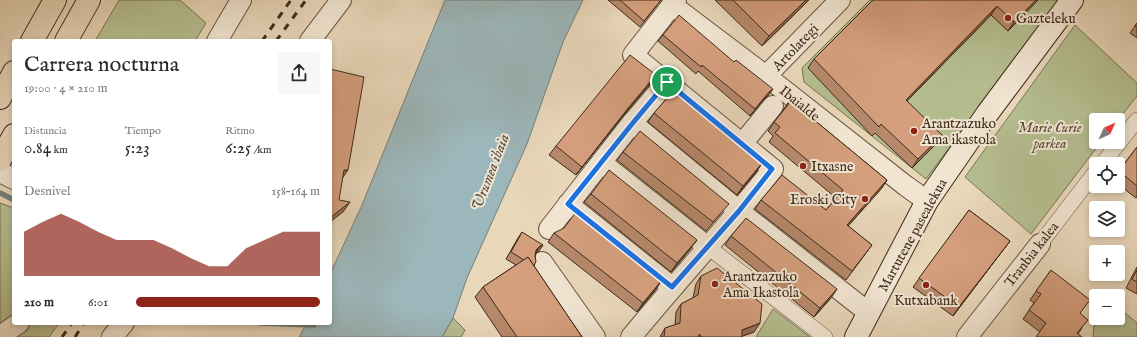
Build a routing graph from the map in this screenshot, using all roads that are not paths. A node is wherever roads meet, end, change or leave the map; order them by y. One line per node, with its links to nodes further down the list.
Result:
1 (55, 0): 8 (highway)
2 (89, 0): 9 (highway)
3 (240, 0): 10 (street)
4 (341, 0): 11 (street)
5 (840, 0): 12 (street, Artolategi)
6 (1072, 0): 27 (main road, Martutene pasealekua)
7 (674, 3): 12 (street, Ibaialde); 14 (street)
8 (33, 39)
9 (67, 39)
10 (218, 39)
11 (312, 39)
12 (766, 76): 27 (street, Ibaialde)
13 (12, 77): 15 (highway)
14 (667, 82): 18 (street); 20 (street)
15 (0, 98)
16 (773, 106): 20 (street)
17 (1137, 120): 21 (street)
18 (632, 124): 23 (street); 29 (street)
19 (12, 139): 22 (highway)
20 (742, 144): 29 (street)
21 (1108, 157)
22 (0, 160)
23 (602, 163): 28 (street); 32 (street)
24 (0, 172): 25 (street)
25 (12, 178)
26 (1089, 180): 31 (street, Tranbia kalea)
27 (927, 201): 35 (main road, Martutene pasealekua)
28 (568, 204): 30 (street); 34 (street)
29 (739, 211): 32 (street); 35 (street)
30 (549, 229)
31 (1040, 244): 44 (street, Tranbia kalea)
32 (708, 247): 34 (street); 42 (street)
33 (542, 262): 40 (street)
34 (672, 287): 41 (street)
35 (869, 313): 43 (main road, Martutene pasealekua)
36 (16, 325): 38 (street)
37 (122, 325): 39 (street)
38 (0, 336)
39 (112, 337)
40 (595, 337)
41 (632, 337)
42 (825, 337)
43 (856, 337)
44 (967, 337)

